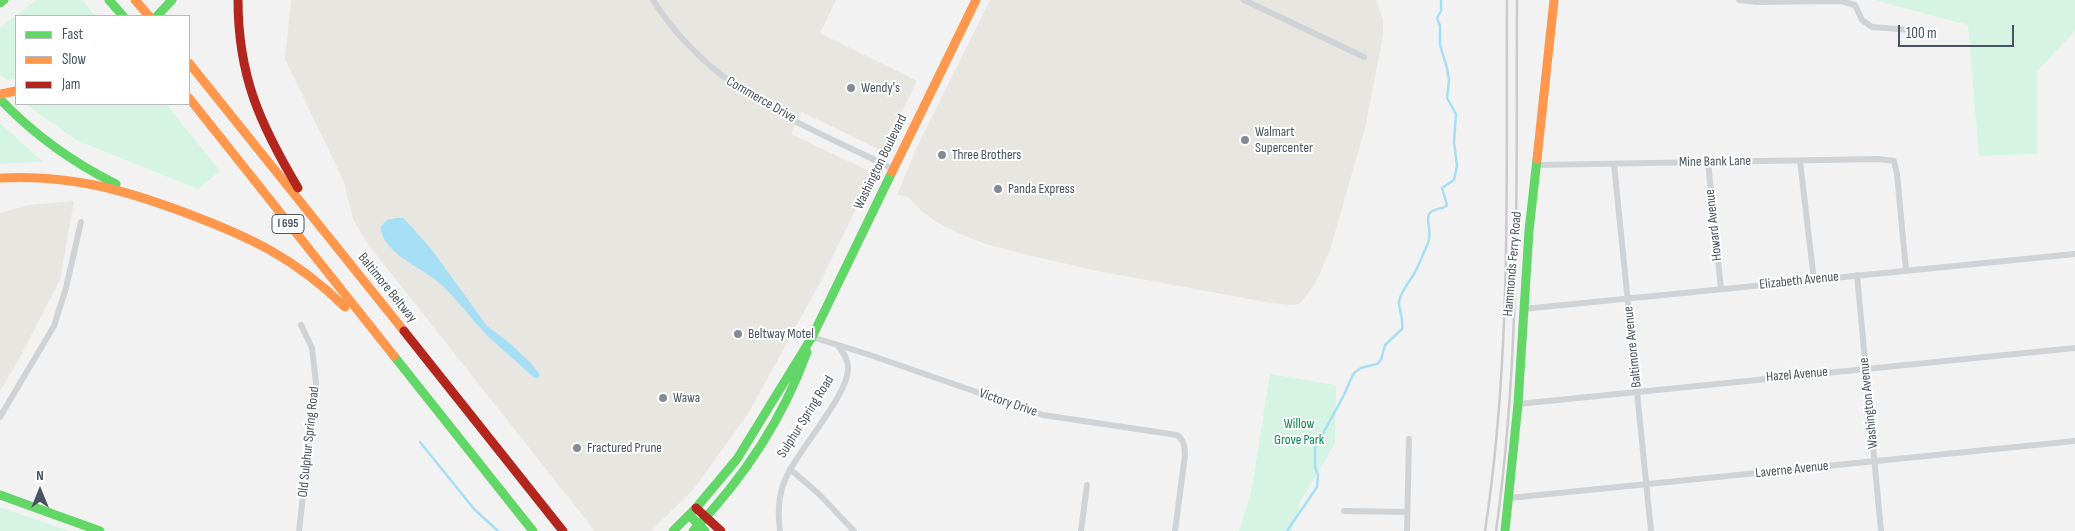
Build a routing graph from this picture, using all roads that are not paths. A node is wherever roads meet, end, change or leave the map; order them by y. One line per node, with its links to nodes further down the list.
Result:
1 (110, 0): 10 (main road)
2 (135, 0): 11 (main road)
3 (238, 0): 28 (main road)
4 (653, 0): 24 (street, Commerce Drive)
5 (976, 0): 24 (main road, Washington Boulevard)
6 (1244, 0): 14 (street)
7 (1554, 0): 23 (main road, Hammonds Ferry Road)
8 (1738, 0): 13 (street)
9 (171, 1): 12 (main road)
10 (122, 15)
11 (148, 15)
12 (158, 15)
13 (1912, 30)
14 (1364, 57)
15 (190, 64): 28 (main road, Baltimore Beltway / I 695)
16 (15, 91): 17 (main road)
17 (0, 94)
18 (190, 99): 40 (main road, I 695)
19 (0, 100): 27 (main road)
20 (1800, 161): 21 (street, Mine Bank Lane); 30 (street, Mine Bank Lane); 32 (street)
21 (1708, 162): 22 (street, Mine Bank Lane); 33 (street, Howard Avenue)
22 (1614, 164): 23 (street, Mine Bank Lane); 34 (street, Baltimore Avenue)
23 (1536, 165): 35 (main road, Hammonds Ferry Road)
24 (893, 170): 37 (main road, Washington Boulevard)
25 (0, 178): 27 (main road)
26 (81, 222): 43 (street)
27 (214, 223): 40 (main road)
28 (325, 233): 63 (main road, Baltimore Beltway / I 695)
29 (2075, 254): 30 (street, Elizabeth Avenue)
30 (1906, 270): 31 (street, Elizabeth Avenue)
31 (1857, 275): 32 (street, Elizabeth Avenue); 41 (street, Washington Avenue)
32 (1814, 280): 33 (street, Elizabeth Avenue)
33 (1721, 289): 34 (street, Elizabeth Avenue)
34 (1628, 298): 35 (street, Elizabeth Avenue); 42 (street, Baltimore Avenue)
35 (1523, 309): 44 (main road, Hammonds Ferry Road)
36 (301, 325): 61 (street, Old Sulphur Spring Road)
37 (812, 337): 38 (street); 54 (main road, Washington Boulevard); 58 (main road, Washington Boulevard)
38 (839, 347): 49 (street, Sulphur Spring Road); 69 (street, Victory Drive)
39 (2075, 348): 41 (street, Hazel Avenue)
40 (388, 350): 62 (main road, I 695)
41 (1866, 369): 42 (street, Hazel Avenue); 48 (street, Washington Avenue)
42 (1637, 390): 44 (street, Hazel Avenue); 50 (street, Baltimore Avenue)
43 (3, 404): 45 (street)
44 (1518, 404): 53 (main road, Hammonds Ferry Road)
45 (0, 417)
46 (1409, 438): 56 (street)
47 (2075, 441): 48 (street, Laverne Avenue)
48 (1875, 461): 50 (street, Laverne Avenue); 73 (street, Washington Avenue)
49 (790, 469): 66 (street, Sulphur Spring Road); 67 (street)
50 (1646, 484): 53 (street, Laverne Avenue); 72 (street, Baltimore Avenue)
51 (1087, 485): 68 (street)
52 (0, 495): 60 (main road)
53 (1509, 498): 71 (main road, Hammonds Ferry Road)
54 (696, 508): 57 (main road, Washington Boulevard); 58 (main road)
55 (1344, 511): 56 (street)
56 (1407, 512): 70 (street)
57 (689, 515): 59 (main road); 64 (main road, Washington Boulevard)
58 (707, 517): 59 (main road, Washington Boulevard); 65 (main road)
59 (699, 529)
60 (100, 531)
61 (299, 531)
62 (533, 531)
63 (563, 531)
64 (672, 531)
65 (721, 531)
66 (780, 531)
67 (854, 531)
68 (1081, 531)
69 (1175, 531)
70 (1407, 531)
71 (1506, 531)
72 (1651, 531)
73 (1881, 531)

